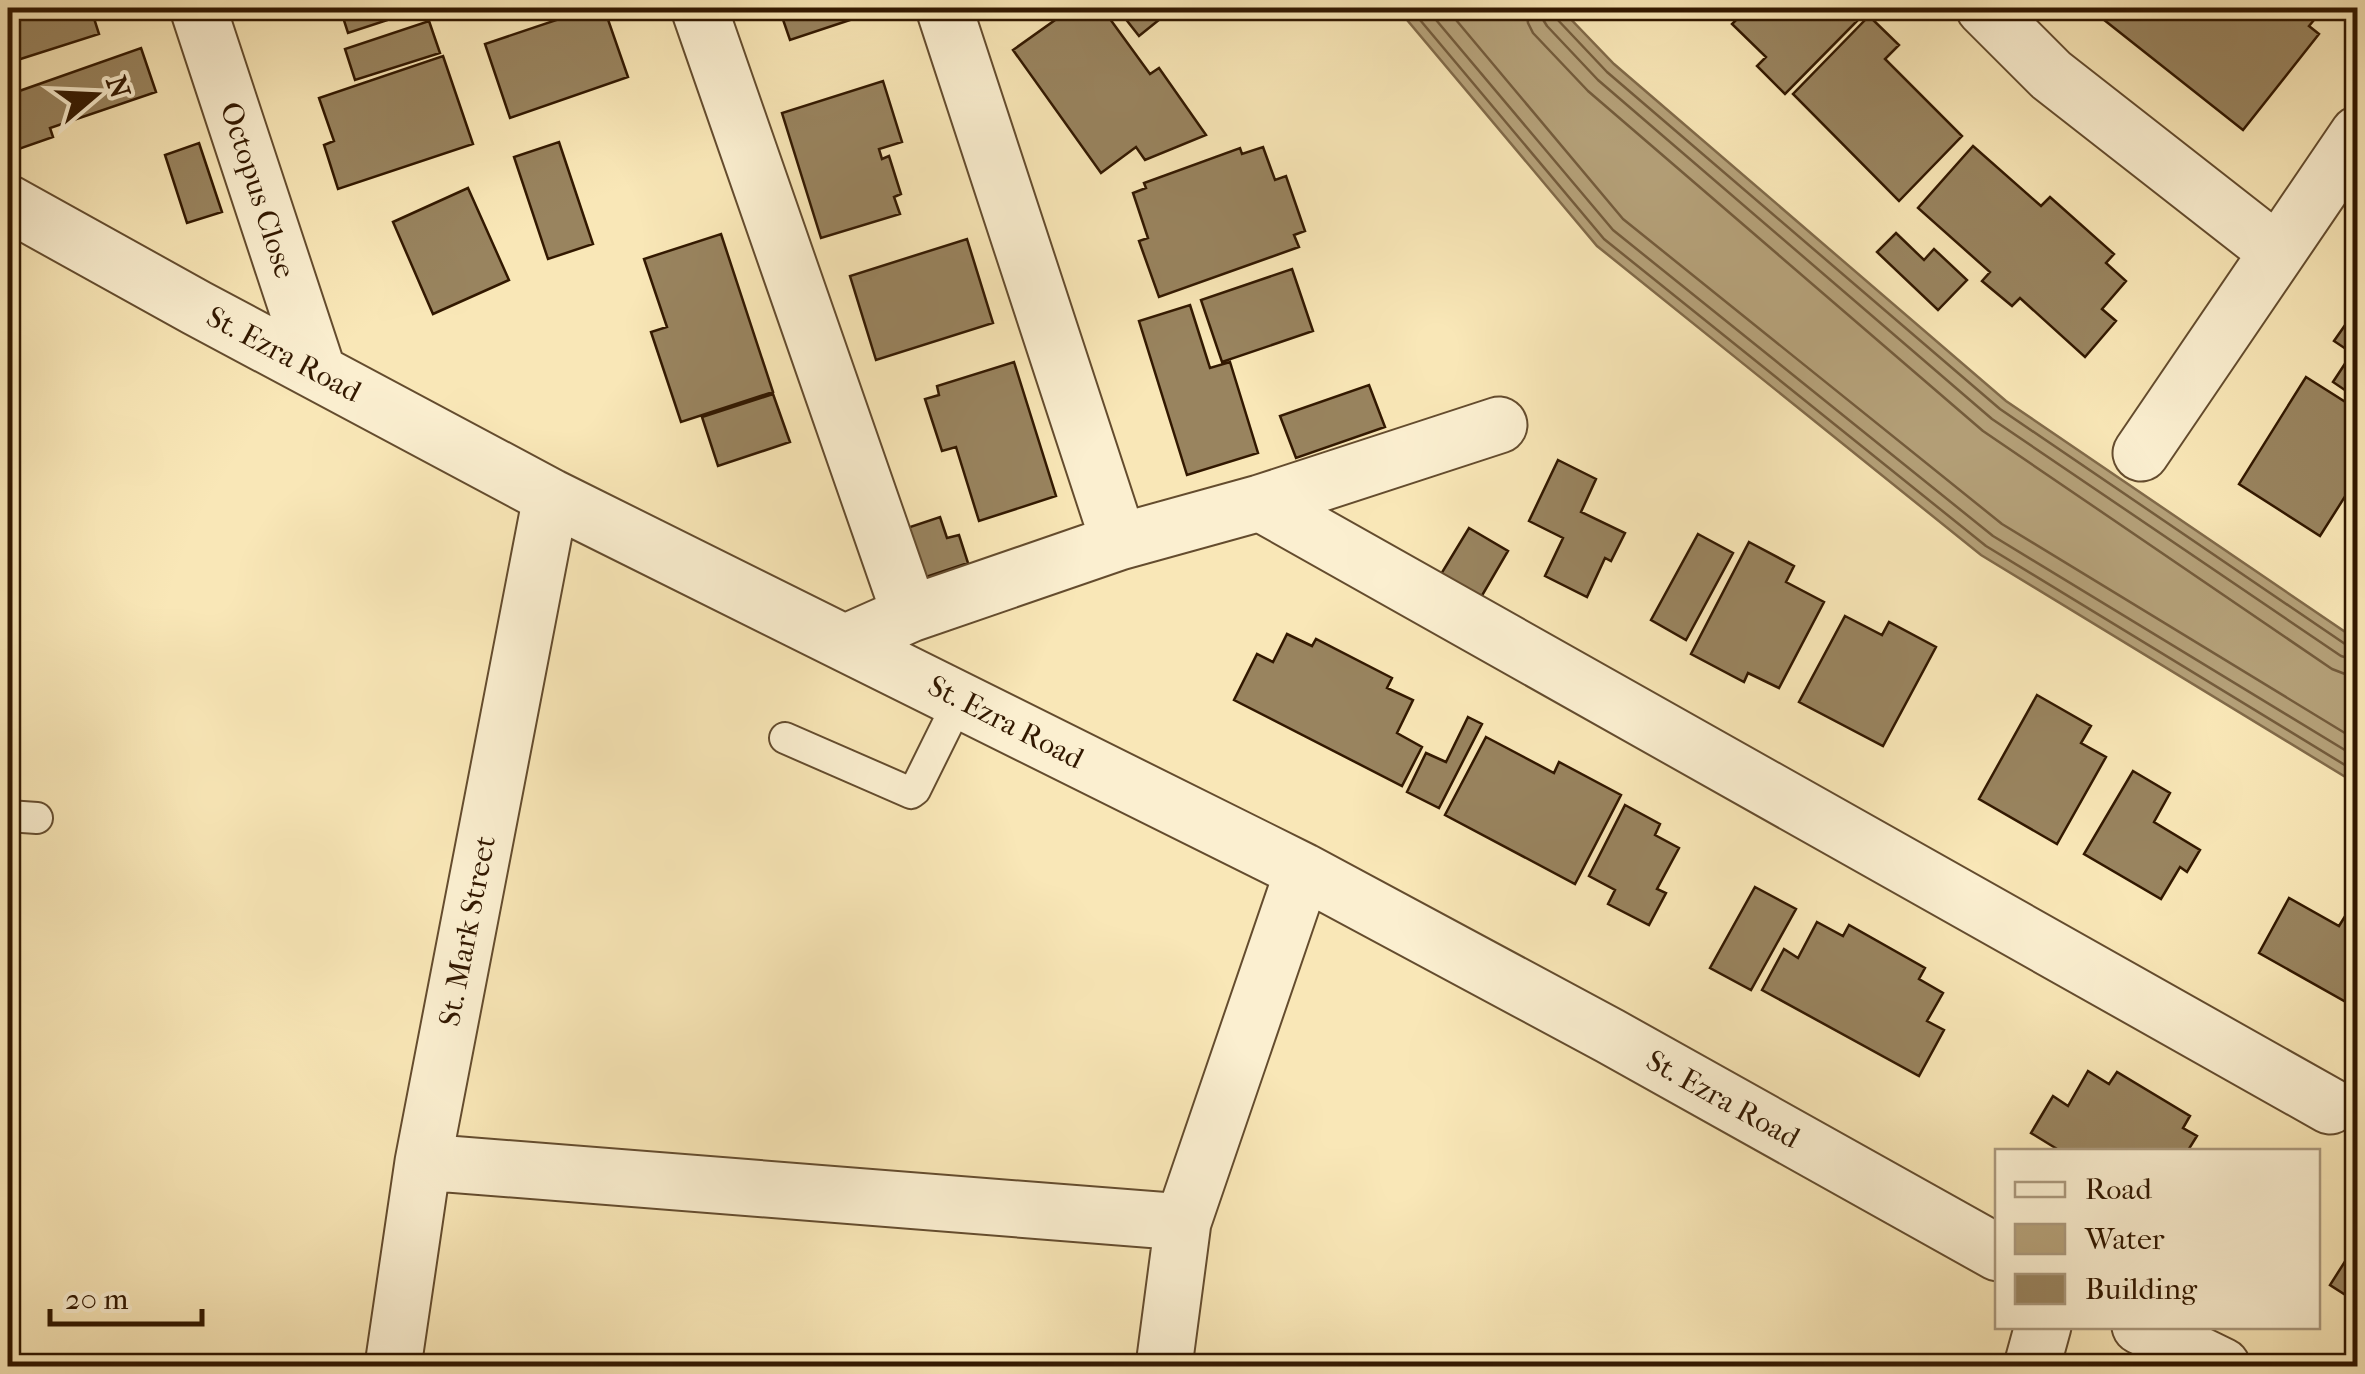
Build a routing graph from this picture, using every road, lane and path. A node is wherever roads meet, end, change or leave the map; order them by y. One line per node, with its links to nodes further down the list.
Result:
1 (198, 8): 8 (street, Octopus Close)
2 (698, 8): 14 (street)
3 (944, 8): 13 (street)
4 (1984, 8): 7 (street)
5 (2358, 134): 7 (street)
6 (8, 203): 8 (street, St. Ezra Road)
7 (2276, 251): 10 (street)
8 (318, 372): 11 (street, St. Ezra Road)
9 (1499, 425): 12 (street)
10 (2141, 453)
11 (551, 497): 15 (street, St. Ezra Road); 20 (street, St. Mark Street)
12 (1260, 504): 13 (street); 19 (street)
13 (1118, 542): 14 (street)
14 (910, 614): 15 (street)
15 (846, 642): 16 (street, St. Ezra Road)
16 (960, 699): 17 (lane); 18 (street, St. Ezra Road)
17 (785, 738)
18 (1303, 871): 21 (street); 22 (street, St. Ezra Road)
19 (2330, 1106)
20 (423, 1162): 21 (street); 25 (street, St. Mark Street)
21 (1184, 1222): 26 (street)
22 (1995, 1251)
23 (2042, 1329): 27 (street)
24 (2146, 1329): 28 (street)
25 (393, 1366)
26 (1164, 1366)
27 (2032, 1366)
28 (2222, 1366)

